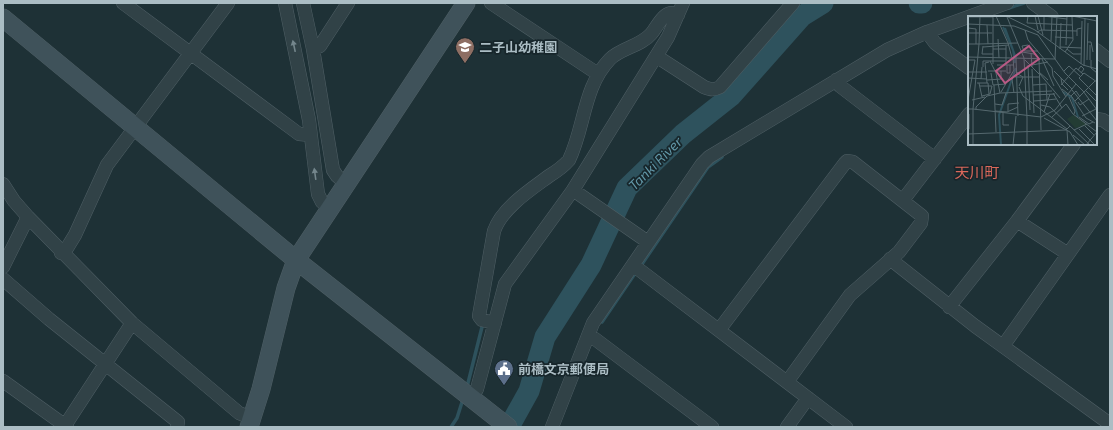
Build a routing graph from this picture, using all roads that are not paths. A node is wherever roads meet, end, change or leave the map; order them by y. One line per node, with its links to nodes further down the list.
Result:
1 (122, 3): 22 (street)
2 (228, 3): 22 (street)
3 (285, 3): 32 (street, one-way to 3)
4 (303, 3): 20 (street)
5 (348, 3): 20 (street)
6 (466, 3): 36 (street)
7 (491, 3): 26 (street)
8 (671, 3): 12 (street)
9 (793, 3): 23 (street)
10 (1007, 3): 13 (street)
11 (1033, 3): 14 (street)
12 (680, 9): 17 (street); 18 (street)
13 (971, 16)
14 (1051, 16)
15 (968, 17): 19 (street)
16 (3, 18): 31 (street)
17 (659, 23): 18 (street); 26 (street)
18 (670, 31): 23 (street)
19 (927, 32): 25 (street); 27 (street)
20 (313, 49): 36 (street)
21 (1097, 51): 24 (street)
22 (191, 54): 31 (street); 32 (street)
23 (656, 56): 37 (street)
24 (1110, 61)
25 (968, 67)
26 (598, 74): 53 (street)
27 (836, 80): 34 (street); 43 (street)
28 (968, 115): 34 (street)
29 (1097, 119): 30 (street)
30 (1110, 125)
31 (134, 128): 44 (street); 46 (street)
32 (310, 135): 40 (street, one-way to 32)
33 (1072, 145): 42 (street)
34 (934, 159): 39 (street)
35 (3, 184): 41 (street)
36 (346, 184): 40 (street)
37 (573, 190): 43 (street); 53 (street)
38 (1110, 195): 45 (street)
39 (903, 200): 47 (street); 54 (street)
40 (330, 208): 46 (street)
41 (28, 217): 44 (street); 49 (street)
42 (1017, 221): 45 (street); 51 (street)
43 (648, 242): 48 (street)
44 (62, 253): 52 (street)
45 (1068, 254): 56 (street)
46 (296, 260): 60 (street); 62 (street)
47 (890, 260): 51 (street); 59 (street)
48 (633, 266): 54 (street); 55 (street)
49 (3, 267)
50 (3, 280): 57 (street)
51 (949, 307): 56 (street)
52 (132, 323): 57 (street); 62 (street)
53 (495, 323): 60 (street)
54 (719, 330): 59 (street)
55 (588, 336): 67 (street); 68 (street)
56 (1003, 346): 63 (street)
57 (105, 364): 64 (street); 65 (street)
58 (3, 381): 64 (street)
59 (787, 382): 61 (street)
60 (471, 398): 66 (street)
61 (808, 398): 69 (street); 70 (street)
62 (250, 422)
63 (1110, 424)
64 (66, 427)
65 (177, 427)
66 (508, 427)
67 (552, 427)
68 (712, 427)
69 (787, 427)
70 (846, 427)

